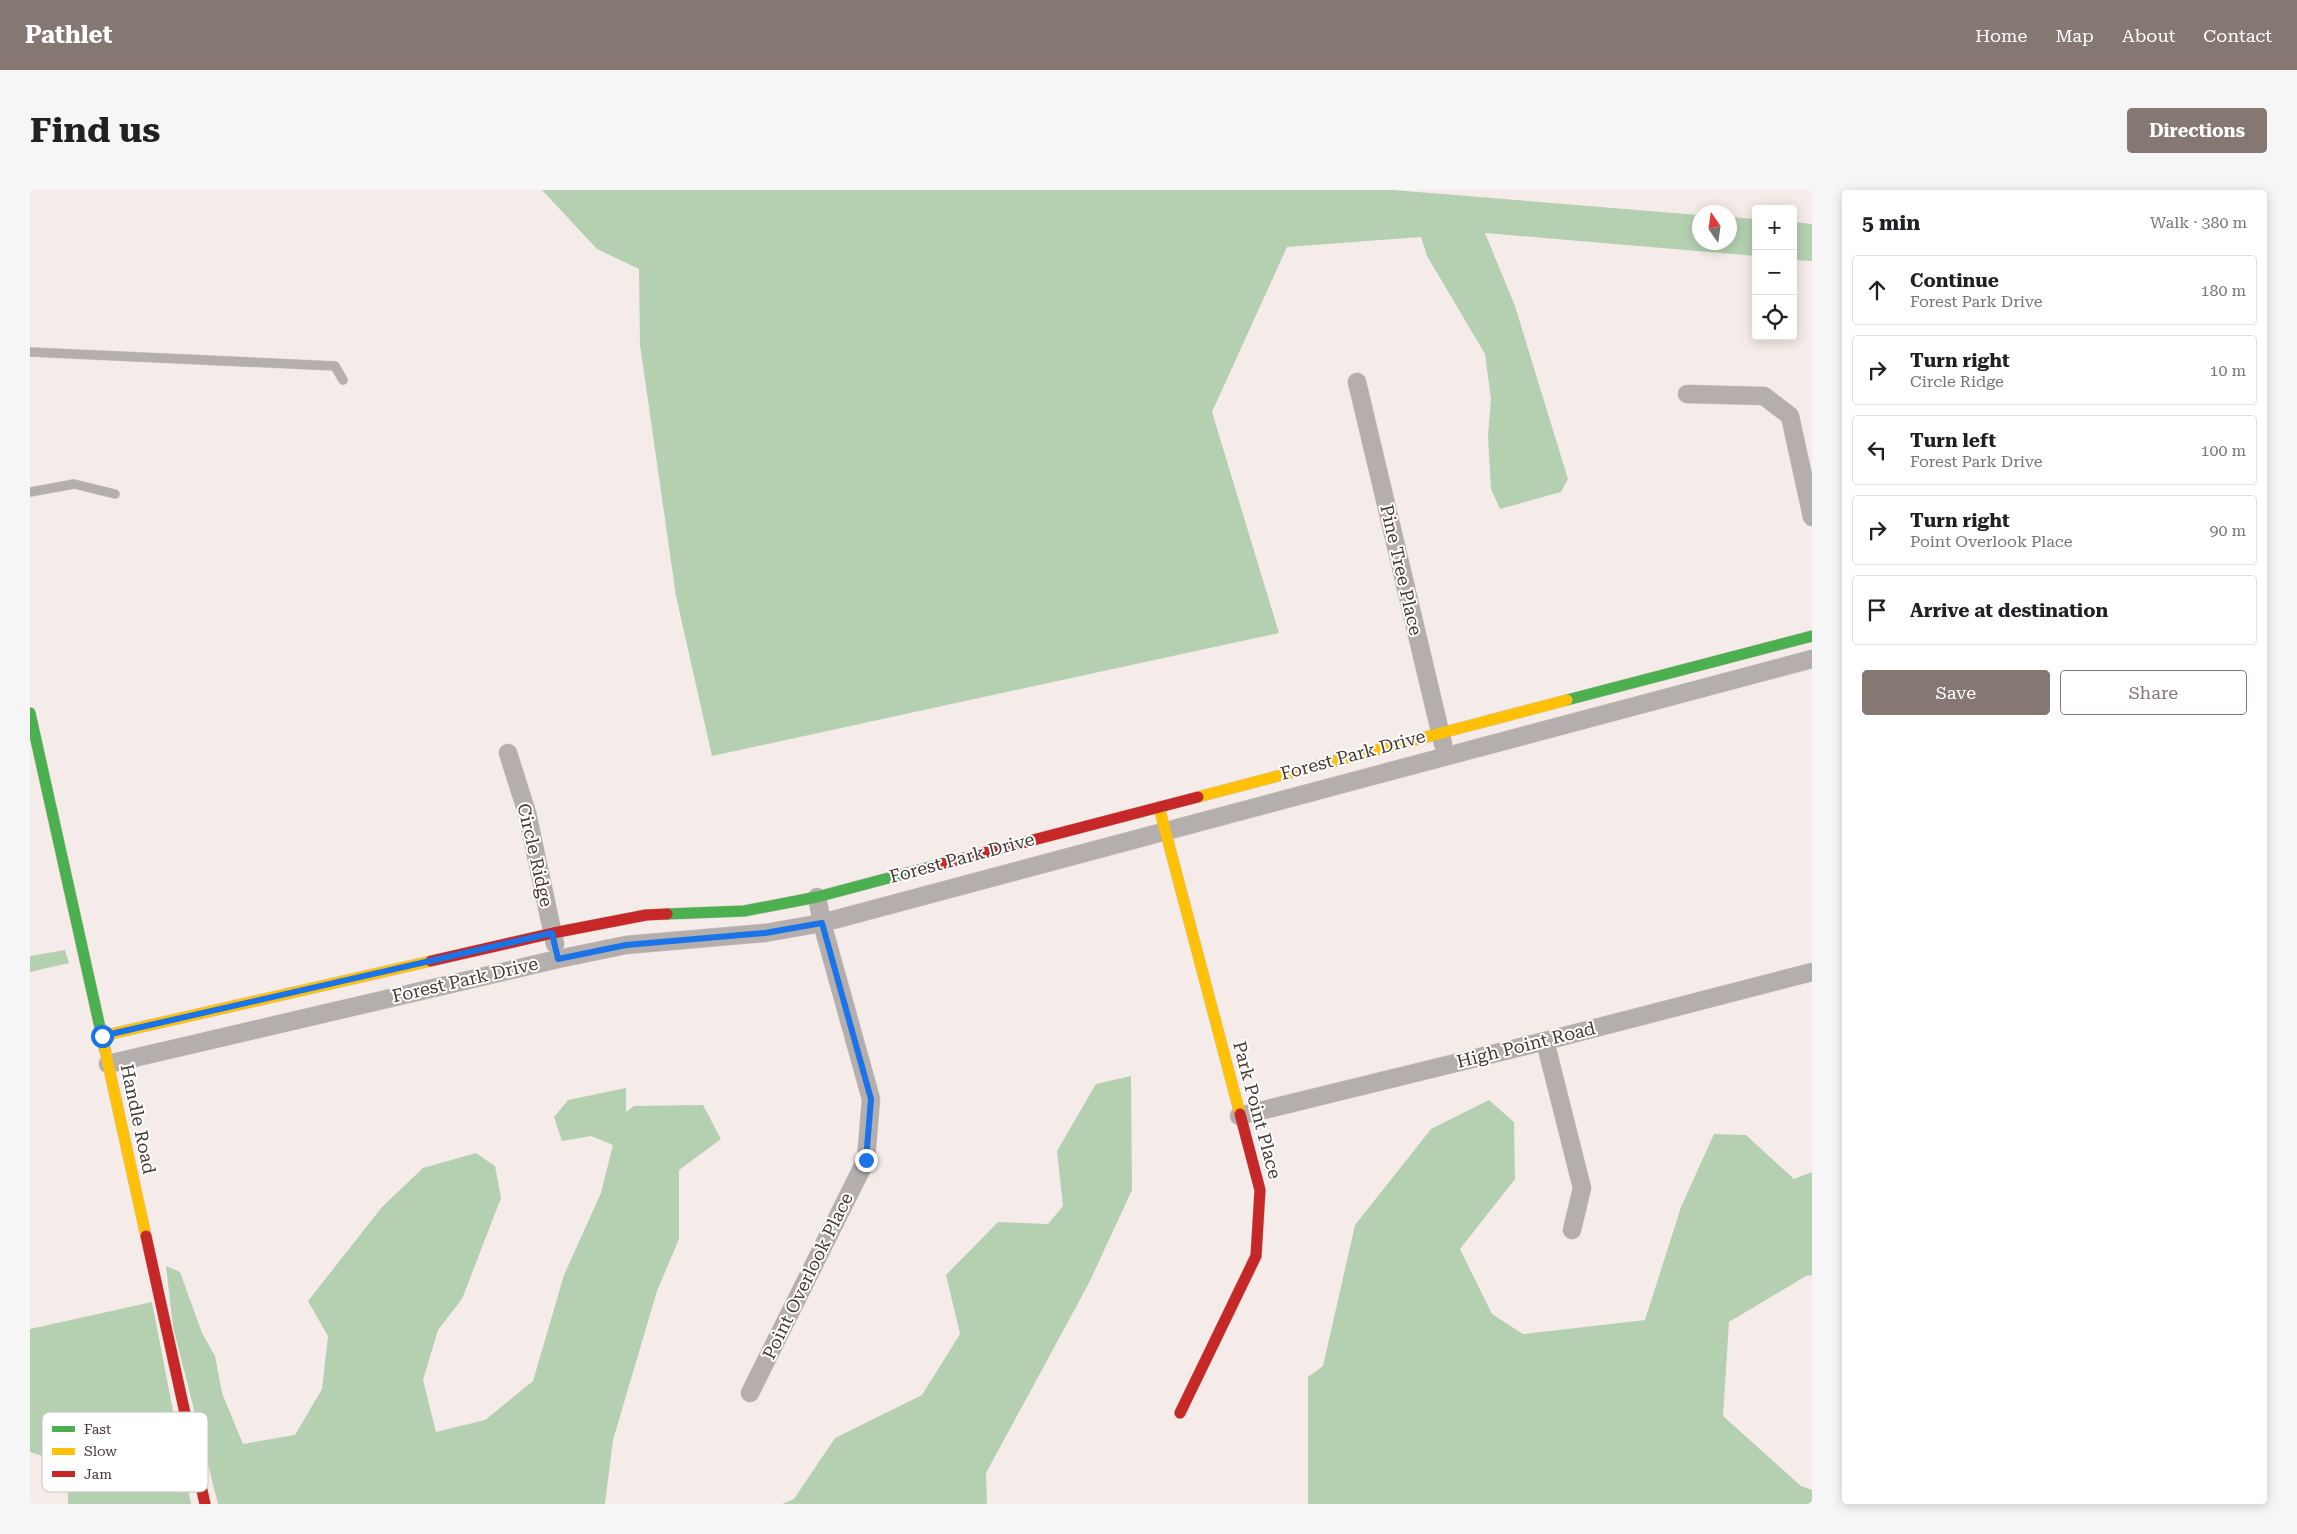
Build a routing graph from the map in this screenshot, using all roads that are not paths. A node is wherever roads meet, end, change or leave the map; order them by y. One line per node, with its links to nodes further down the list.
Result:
1 (30, 352): 2 (lane)
2 (343, 380)
3 (1357, 382): 11 (street, Pine Tree Place)
4 (1687, 394): 7 (street)
5 (30, 492): 6 (lane)
6 (115, 494)
7 (1812, 517)
8 (1812, 636): 11 (street, Forest Park Drive)
9 (1812, 659): 13 (street, Forest Park Drive)
10 (30, 713): 21 (street, Handle Road)
11 (1439, 732): 13 (street, Pine Tree Place); 14 (street, Forest Park Drive)
12 (508, 753): 18 (street, Circle Ridge)
13 (1447, 758): 15 (street, Forest Park Drive)
14 (1159, 807): 15 (street, Park Point Place); 16 (street, Forest Park Drive)
15 (1165, 830): 17 (street, Forest Park Drive); 24 (street, Park Point Place)
16 (817, 897): 17 (street, Point Overlook Place); 18 (street, Forest Park Drive)
17 (822, 923): 19 (street, Forest Park Drive); 26 (street, Point Overlook Place)
18 (552, 933): 19 (street, Circle Ridge); 21 (street, Forest Park Drive)
19 (558, 959): 23 (street, Forest Park Drive)
20 (1812, 972): 22 (street, High Point Road)
21 (102, 1036): 23 (street, Handle Road)
22 (1545, 1042): 24 (street, High Point Road); 25 (street)
23 (108, 1064): 27 (street, Handle Road)
24 (1239, 1116): 28 (street, Park Point Place)
25 (1572, 1230)
26 (750, 1393)
27 (185, 1412)
28 (1180, 1413)

